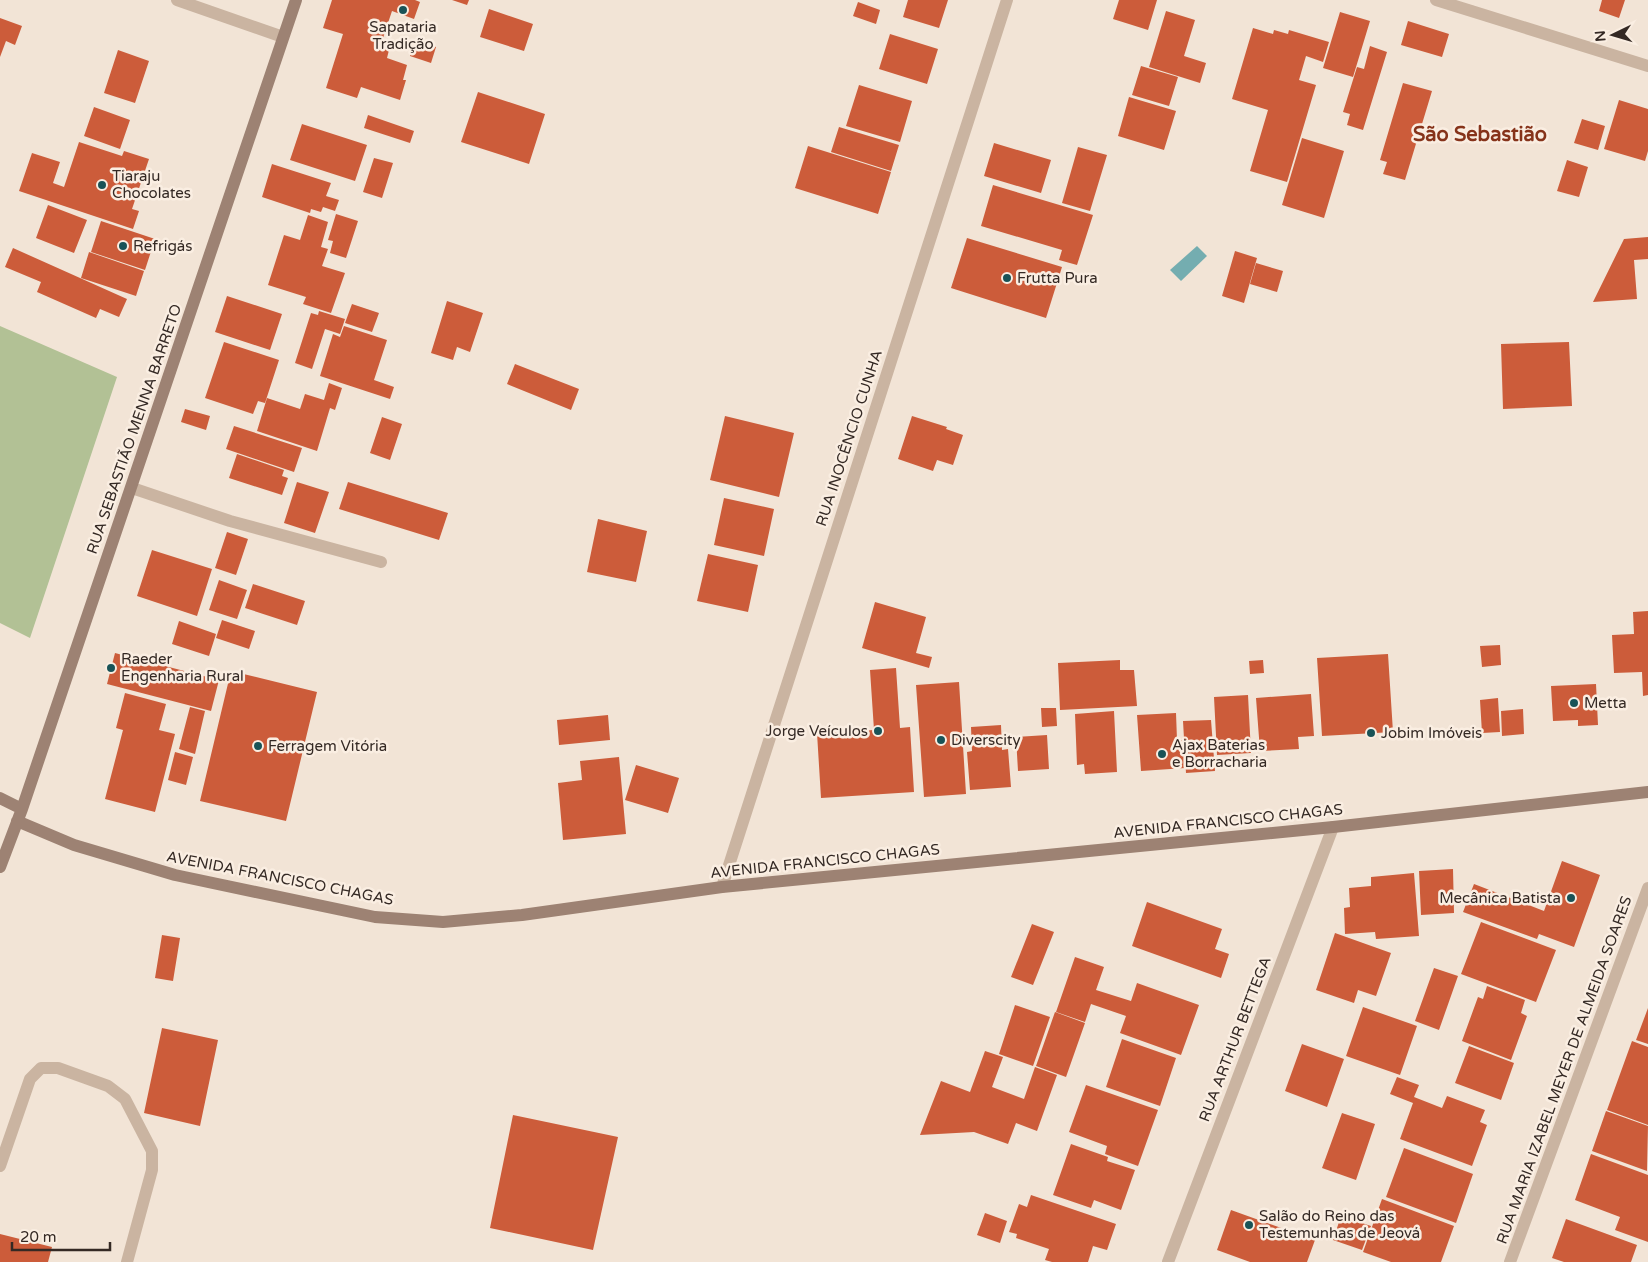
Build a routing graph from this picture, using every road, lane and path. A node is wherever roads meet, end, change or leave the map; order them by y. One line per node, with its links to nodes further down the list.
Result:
1 (177, 0): 5 (street)
2 (296, 0): 5 (main road, RUA SEBASTIÃO MENNA BARRETO)
3 (1007, 0): 16 (street, RUA INOCÊNCIO CUNHA)
4 (1436, 0): 6 (street)
5 (283, 37): 7 (main road, RUA SEBASTIÃO MENNA BARRETO)
6 (1648, 66)
7 (132, 488): 8 (street); 11 (main road, RUA SEBASTIÃO MENNA BARRETO)
8 (381, 562)
9 (1648, 792): 13 (main road, AVENIDA FRANCISCO CHAGAS)
10 (0, 798): 11 (main road)
11 (22, 809): 12 (main road, RUA SEBASTIÃO MENNA BARRETO)
12 (17, 821): 14 (main road, RUA SEBASTIÃO MENNA BARRETO); 16 (main road, AVENIDA FRANCISCO CHAGAS)
13 (1333, 827): 16 (main road, AVENIDA FRANCISCO CHAGAS); 20 (street, RUA ARTHUR BETTEGA)
14 (4, 844): 15 (main road, RUA SEBASTIÃO MENNA BARRETO)
15 (0, 867)
16 (722, 887)
17 (1648, 888): 21 (street, RUA MARIA IZABEL MEYER DE ALMEIDA SOARES)
18 (0, 1166): 19 (street)
19 (127, 1262)
20 (1168, 1262)
21 (1510, 1262)

